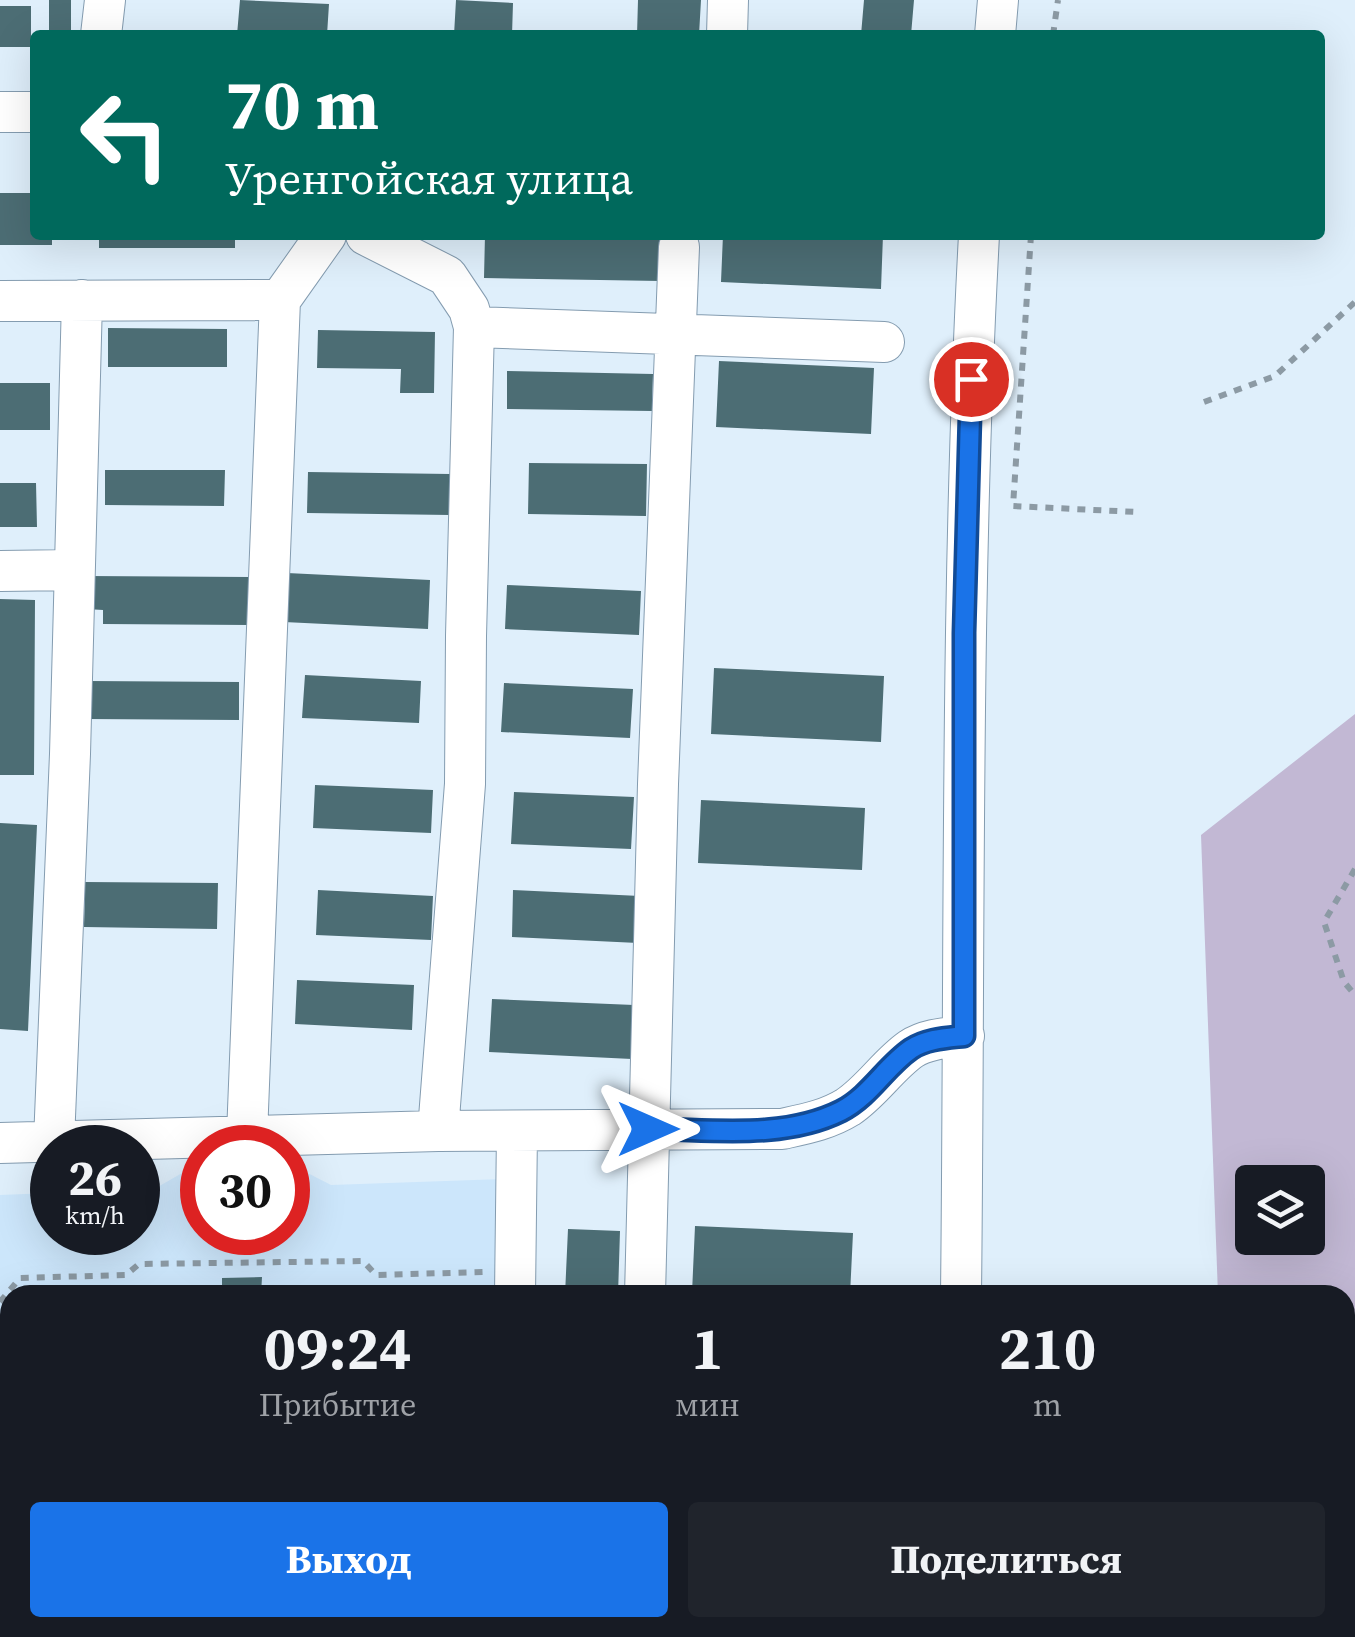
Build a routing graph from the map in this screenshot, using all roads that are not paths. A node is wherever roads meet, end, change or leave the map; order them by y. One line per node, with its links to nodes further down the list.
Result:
1 (105, 0): 4 (street)
2 (728, 0): 5 (street)
3 (998, 0): 6 (street)
4 (102, 30)
5 (727, 30)
6 (995, 30)
7 (0, 112): 8 (street)
8 (30, 112)
9 (322, 240): 14 (street)
10 (376, 240): 16 (street)
11 (978, 240): 21 (street)
12 (679, 247): 17 (street)
13 (82, 300): 14 (street); 15 (street); 19 (street)
14 (280, 300): 23 (street)
15 (0, 301)
16 (474, 328): 17 (street); 25 (street)
17 (675, 335): 18 (street); 24 (street)
18 (884, 342)
19 (74, 570): 20 (street); 22 (street)
20 (0, 571)
21 (964, 1036): 24 (street); 32 (street)
22 (55, 1125)
23 (247, 1125)
24 (648, 1129): 26 (street); 31 (street)
25 (438, 1131): 26 (street); 27 (street)
26 (517, 1131): 30 (street)
27 (310, 1134)
28 (30, 1142): 29 (street)
29 (0, 1143)
30 (515, 1283)
31 (645, 1285)
32 (962, 1285)

